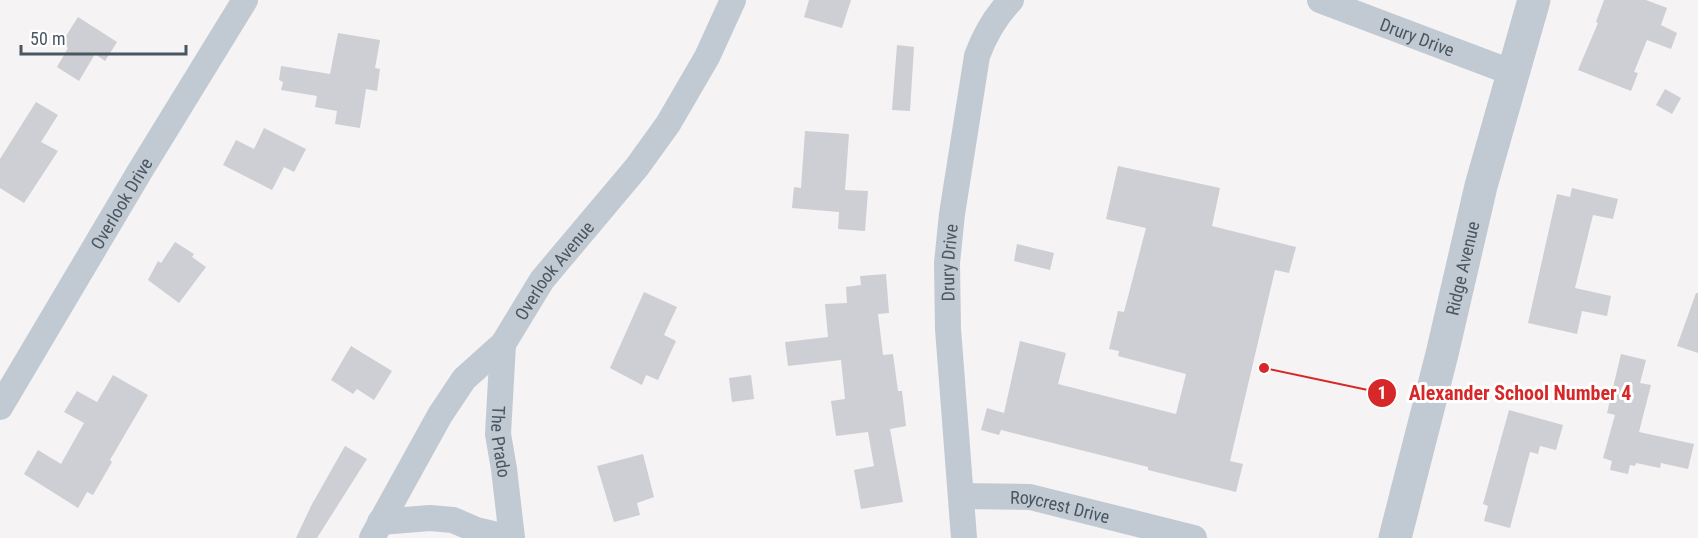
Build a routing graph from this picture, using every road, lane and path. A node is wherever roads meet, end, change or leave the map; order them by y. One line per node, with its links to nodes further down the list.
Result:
1 (245, 0): 8 (street, Overlook Drive)
2 (733, 0): 7 (street, Overlook Avenue)
3 (1011, 0): 9 (street, Drury Drive)
4 (1320, 0): 6 (street, Drury Drive)
5 (1534, 0): 6 (street, Ridge Avenue)
6 (1514, 73): 14 (street, Ridge Avenue)
7 (503, 344): 10 (street, Overlook Avenue); 11 (street, The Prado)
8 (0, 407)
9 (961, 496): 12 (street, Drury Drive); 13 (street, Roycrest Drive)
10 (376, 530): 11 (street, The Prado)
11 (511, 538)
12 (964, 538)
13 (1194, 538)
14 (1395, 538)

